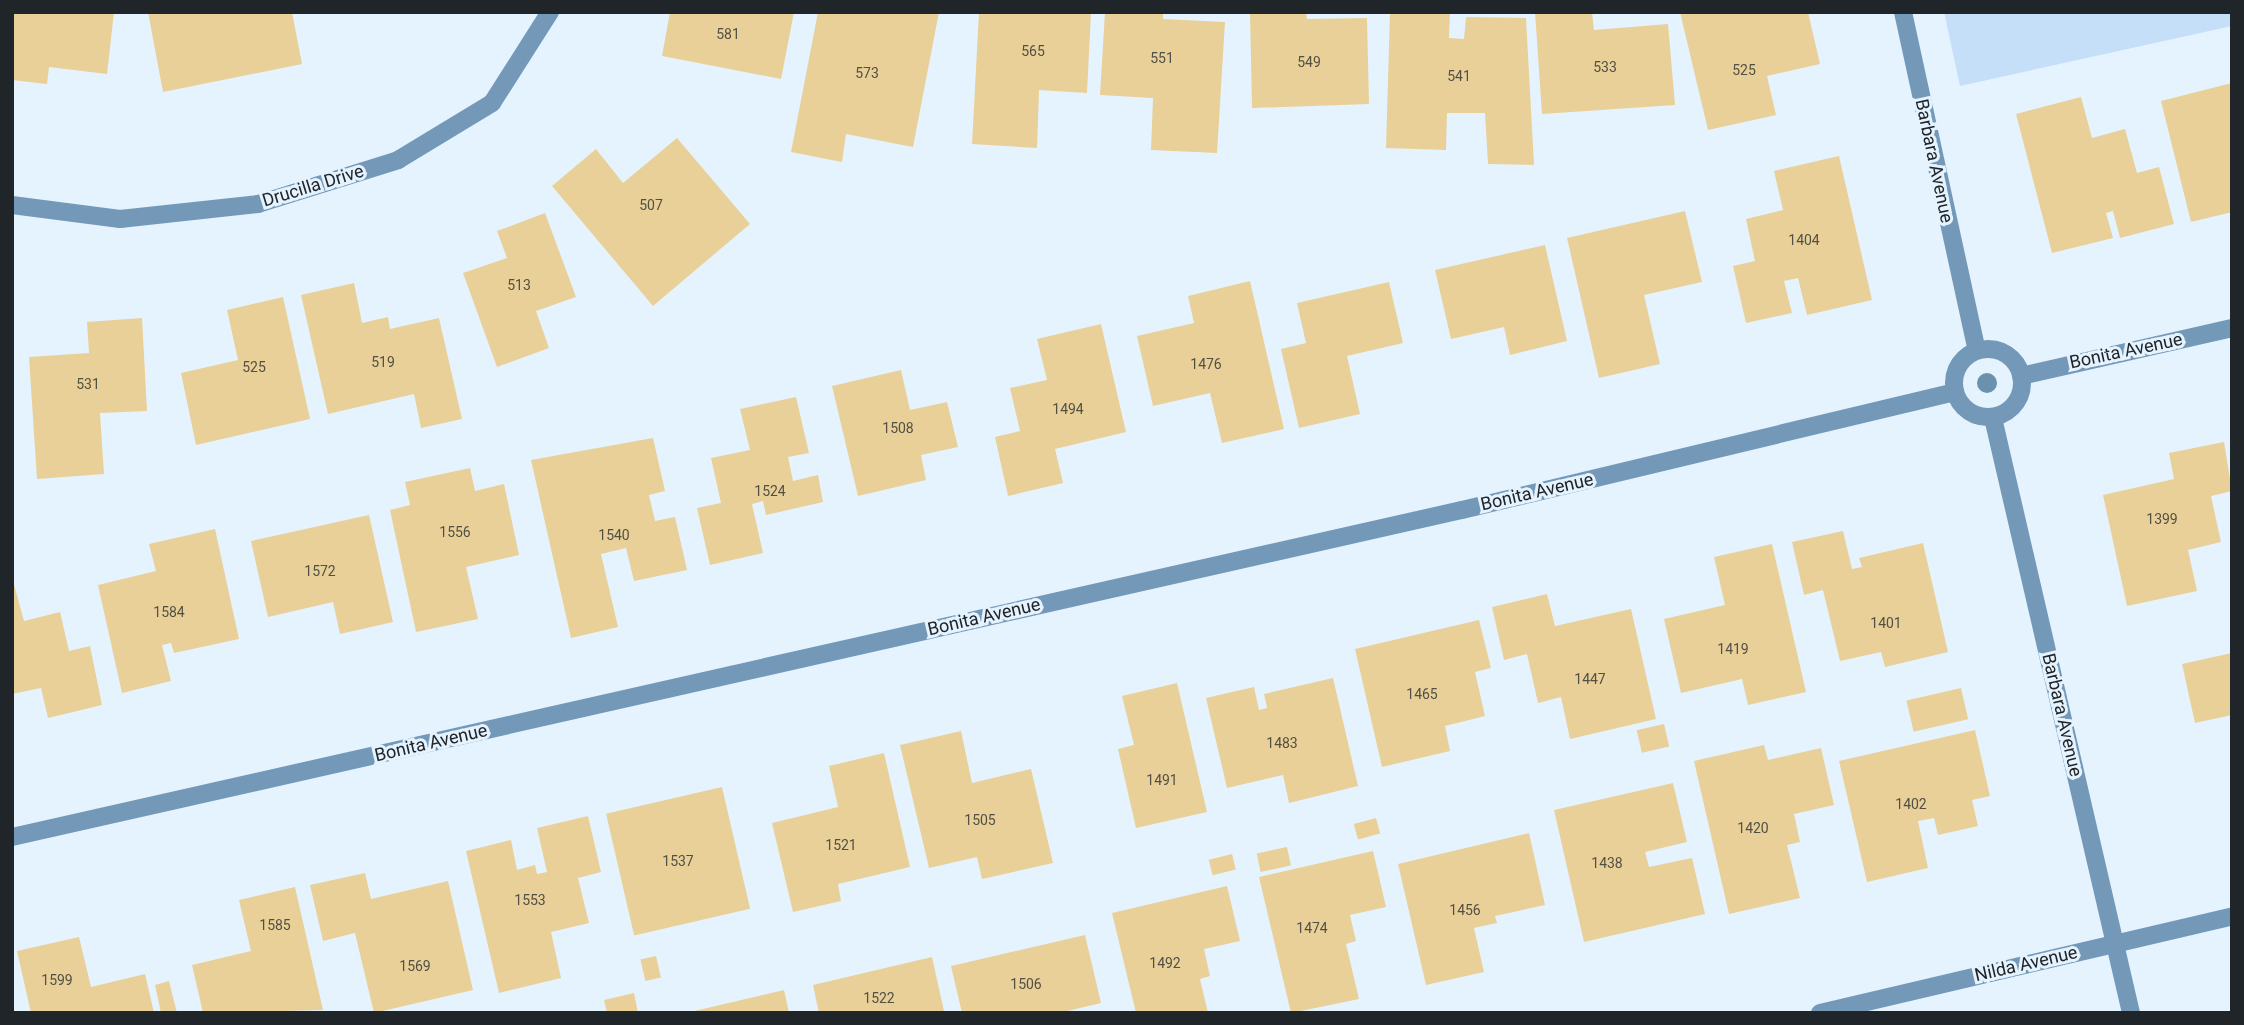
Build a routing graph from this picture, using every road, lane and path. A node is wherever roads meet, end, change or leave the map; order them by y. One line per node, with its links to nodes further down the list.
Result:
1 (550, 12): 3 (street, Drucilla Drive)
2 (1903, 12): 5 (street, Barbara Avenue)
3 (12, 205)
4 (2232, 328): 6 (street, Bonita Avenue)
5 (1977, 350): 6 (street); 7 (street)
6 (2021, 376): 8 (street)
7 (1955, 393): 8 (street); 9 (street, Bonita Avenue)
8 (1993, 418): 11 (street, Barbara Avenue)
9 (12, 838)
10 (2232, 916): 11 (street, Nilda Avenue)
11 (2115, 944): 12 (street, Nilda Avenue); 13 (street, Barbara Avenue)
12 (1820, 1013)
13 (2131, 1013)

